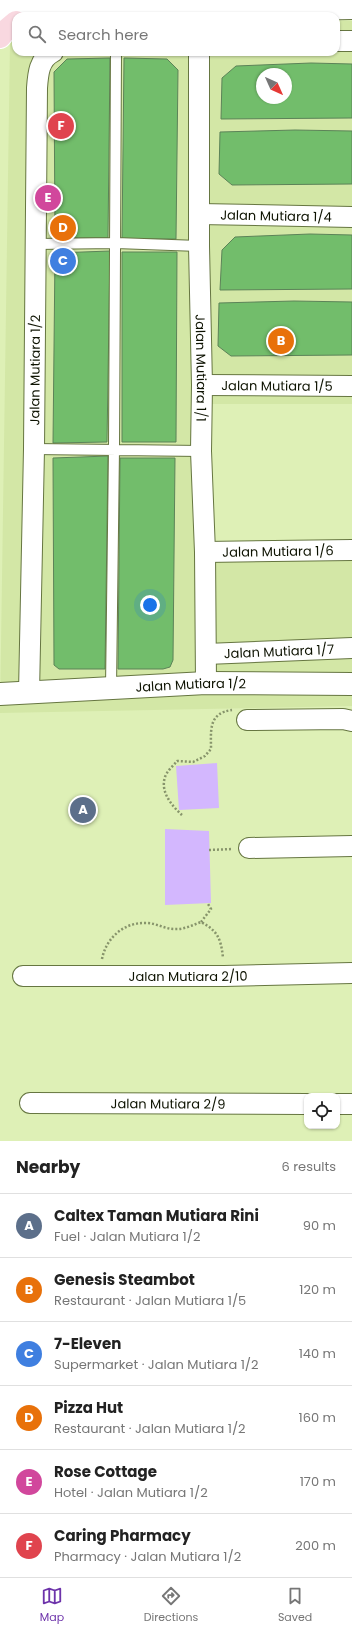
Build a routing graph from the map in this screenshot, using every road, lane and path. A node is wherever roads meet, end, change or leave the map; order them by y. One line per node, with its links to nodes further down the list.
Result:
1 (352, 8): 2 (street)
2 (198, 9): 4 (street)
3 (0, 11): 5 (street)
4 (133, 12)
5 (12, 14)
6 (12, 26): 7 (main road)
7 (0, 37)
8 (340, 41): 9 (street)
9 (352, 41)
10 (46, 56): 16 (street, Jalan Mutiara 1/2)
11 (116, 56): 15 (lane)
12 (199, 56): 13 (street, Jalan Mutiara 1/1)
13 (200, 214): 14 (street, Jalan Mutiara 1/4); 17 (street, Jalan Mutiara 1/1)
14 (352, 217)
15 (116, 243): 16 (lane); 17 (lane); 21 (lane)
16 (35, 244): 20 (street, Jalan Mutiara 1/2)
17 (199, 246): 18 (street, Jalan Mutiara 1/1)
18 (202, 385): 19 (street, Jalan Mutiara 1/5); 22 (street, Jalan Mutiara 1/1)
19 (352, 386)
20 (34, 449): 21 (lane); 30 (street, Jalan Mutiara 1/2)
21 (114, 449): 22 (lane); 29 (lane)
22 (201, 450): 24 (street, Jalan Mutiara 1/1)
23 (352, 550): 24 (street, Jalan Mutiara 1/6)
24 (205, 552): 26 (street, Jalan Mutiara 1/1)
25 (352, 648): 26 (street, Jalan Mutiara 1/7)
26 (206, 654): 27 (street, Jalan Mutiara 1/1)
27 (206, 683): 28 (street, Jalan Mutiara 1/2); 29 (street, Jalan Mutiara 1/2)
28 (352, 684)
29 (111, 688): 30 (street, Jalan Mutiara 1/2)
30 (29, 693): 31 (street, Jalan Mutiara 1/2)
31 (0, 694)
32 (247, 720): 33 (street); 34 (path)
33 (352, 721)
34 (182, 815)
35 (352, 846): 36 (street)
36 (249, 848): 37 (path)
37 (209, 850)
38 (208, 904): 39 (path)
39 (200, 922): 42 (path); 43 (path)
40 (352, 973): 42 (street, Jalan Mutiara 2/10)
41 (23, 976): 43 (street, Jalan Mutiara 2/10)
42 (224, 976): 43 (street, Jalan Mutiara 2/10)
43 (99, 977)
44 (30, 1103): 45 (street, Jalan Mutiara 2/9)
45 (304, 1104)
46 (340, 1104): 47 (street)
47 (352, 1104)

